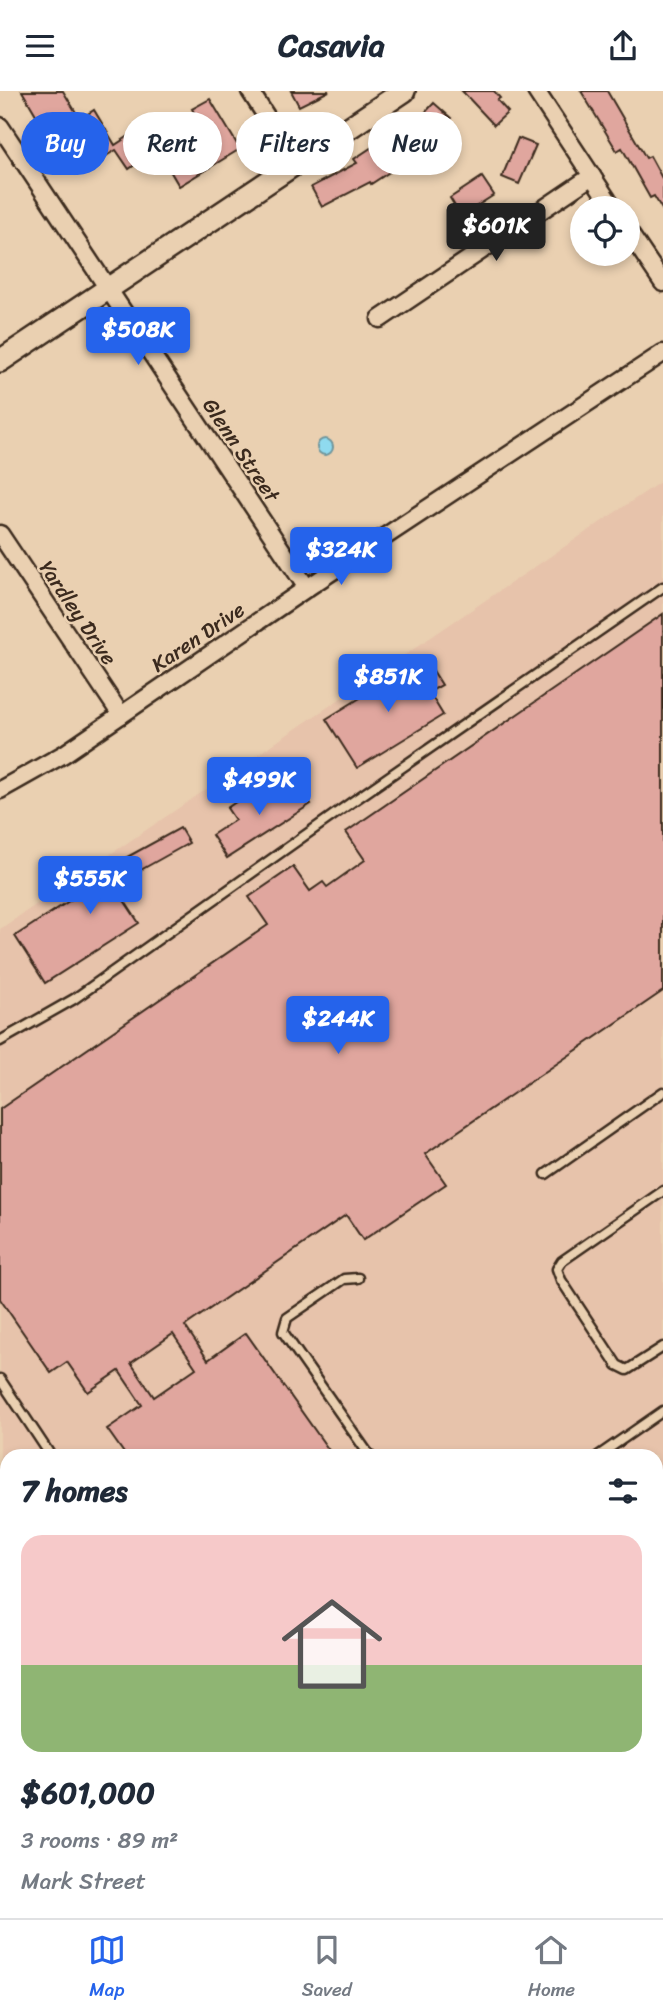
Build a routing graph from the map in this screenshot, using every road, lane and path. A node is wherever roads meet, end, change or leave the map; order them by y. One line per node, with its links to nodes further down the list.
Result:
1 (250, 91): 4 (street)
2 (404, 91): 5 (street)
3 (536, 91): 8 (street)
4 (263, 112)
5 (354, 124)
6 (0, 126): 12 (street, Glenn Street)
7 (278, 175): 12 (street)
8 (592, 176): 9 (street); 13 (street)
9 (605, 196)
10 (640, 249): 11 (street)
11 (663, 283)
12 (108, 289): 15 (street); 18 (street, Glenn Street)
13 (380, 319)
14 (663, 353): 18 (street, Karen Drive)
15 (0, 361)
16 (0, 534): 19 (street, Yardley Drive)
17 (663, 587): 21 (lane)
18 (307, 588): 19 (street, Karen Drive)
19 (121, 715): 20 (street, Karen Drive)
20 (0, 790)
21 (0, 1041)
22 (663, 1092): 23 (lane)
23 (547, 1174)
24 (663, 1191): 26 (lane)
25 (358, 1278): 30 (lane)
26 (663, 1347)
27 (0, 1379): 29 (lane)
28 (663, 1411): 31 (lane)
29 (46, 1449)
30 (365, 1449)
31 (609, 1449)

